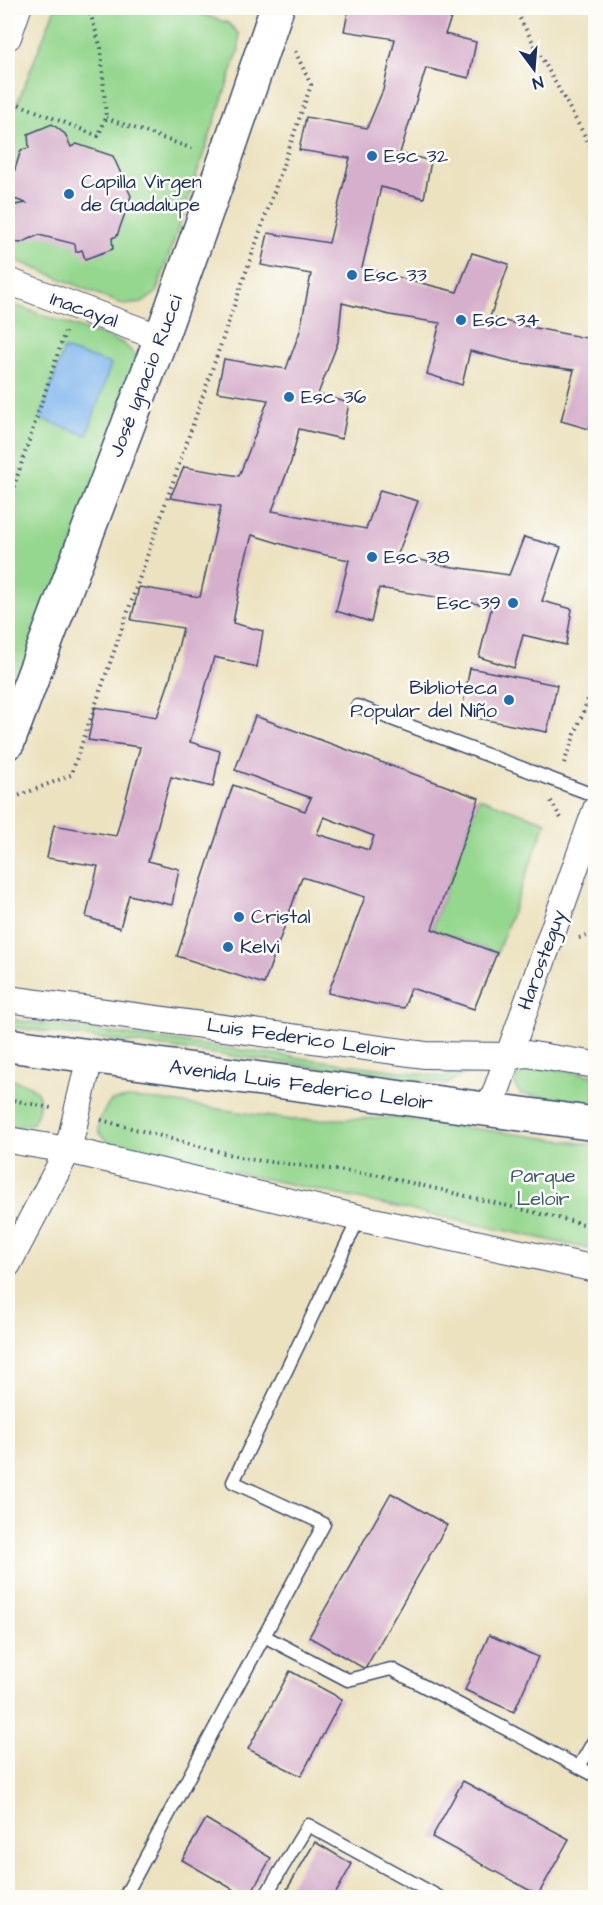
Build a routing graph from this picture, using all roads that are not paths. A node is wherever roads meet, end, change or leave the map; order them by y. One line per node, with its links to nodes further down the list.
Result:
1 (18, 8): 3 (street)
2 (274, 8): 5 (street, José Ignacio Rucci)
3 (8, 37)
4 (8, 281): 5 (street, Inacayal)
5 (161, 338): 7 (street, José Ignacio Rucci)
6 (357, 706): 8 (lane)
7 (8, 742)
8 (596, 796)
9 (596, 809): 12 (street, Harosteguy)
10 (8, 999): 12 (street, Luis Federico Leloir)
11 (8, 1045): 13 (street, Avenida Luis Federico Leloir)
12 (508, 1056): 14 (street, Luis Federico Leloir); 15 (street, Harosteguy)
13 (90, 1057): 15 (street, Avenida Luis Federico Leloir); 18 (street)
14 (596, 1065)
15 (489, 1111): 16 (street, Avenida Luis Federico Leloir)
16 (596, 1124)
17 (8, 1140): 18 (street)
18 (68, 1150): 19 (street); 20 (street)
19 (359, 1218): 21 (street); 22 (lane)
20 (8, 1264)
21 (596, 1269)
22 (264, 1636): 24 (lane); 26 (lane)
23 (596, 1737): 24 (lane)
24 (579, 1767): 25 (lane)
25 (596, 1776)
26 (124, 1898)
27 (264, 1898): 28 (lane)
28 (441, 1898)

